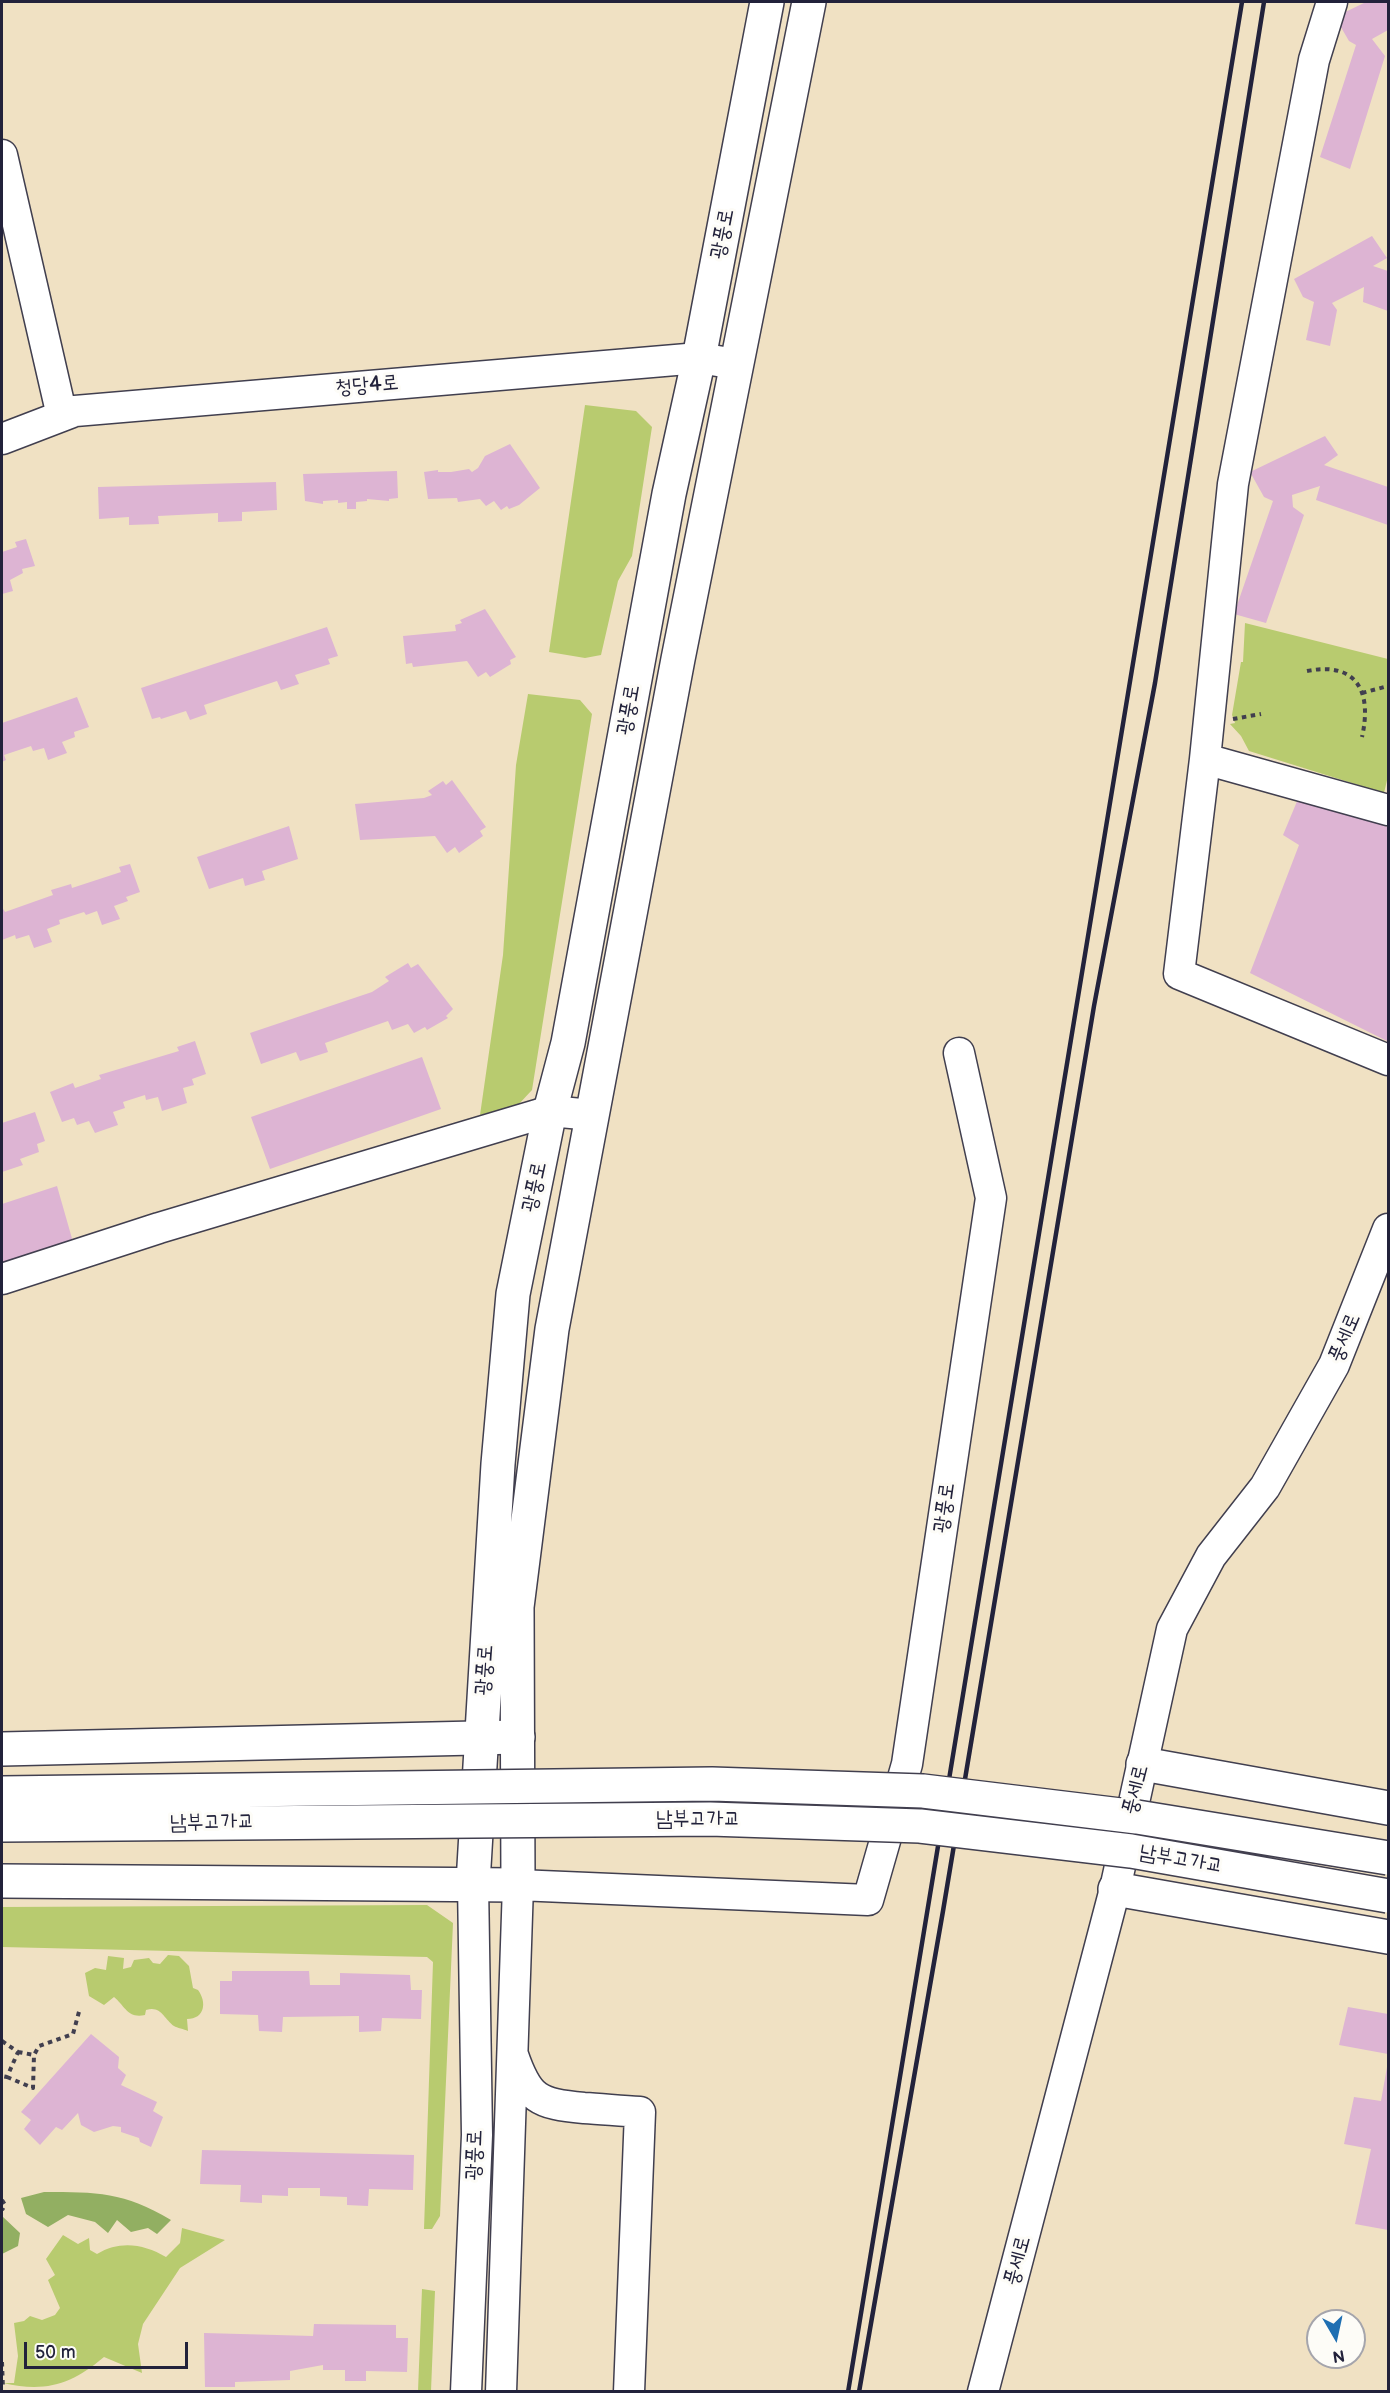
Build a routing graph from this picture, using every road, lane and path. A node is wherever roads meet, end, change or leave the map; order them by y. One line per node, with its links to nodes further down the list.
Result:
1 (767, 2): 5 (main road, 광풍로)
2 (809, 2): 6 (main road, 광풍로)
3 (1332, 2): 15 (street)
4 (2, 155): 7 (street)
5 (699, 358): 6 (street, 청당4로); 7 (street, 청당4로); 19 (main road, 광풍로)
6 (736, 364): 20 (main road, 광풍로)
7 (62, 416): 8 (street, 청당4로)
8 (2, 439)
9 (1307, 671): 11 (path)
10 (1389, 686): 11 (path)
11 (1362, 693): 14 (path)
12 (1261, 714): 13 (path)
13 (1230, 720)
14 (1362, 736)
15 (1205, 759): 16 (street); 18 (street)
16 (1389, 810)
17 (959, 1053): 33 (street, 광풍로)
18 (1389, 1060)
19 (550, 1111): 20 (street); 22 (street); 24 (main road, 광풍로)
20 (592, 1115): 23 (main road, 광풍로)
21 (1389, 1229): 26 (street, 풍세로)
22 (2, 1279)
23 (518, 1737): 24 (main road); 33 (main road, 광풍로)
24 (481, 1738): 25 (main road); 32 (main road, 광풍로)
25 (2, 1749)
26 (1143, 1764): 28 (main road); 34 (street, 풍세로)
27 (2, 1793): 30 (main road, 남부고가교, bridge)
28 (1389, 1808)
29 (2, 1825): 35 (main road, 남부고가교, bridge)
30 (1389, 1858)
31 (2, 1881): 32 (main road)
32 (473, 1883): 33 (main road); 49 (street, 광풍로)
33 (518, 1885): 39 (street, 광풍로)
34 (1115, 1889): 36 (main road); 52 (street, 풍세로)
35 (1389, 1896)
36 (1389, 1937)
37 (80, 2008): 41 (path)
38 (2, 2041): 40 (path)
39 (510, 2048): 43 (street); 44 (street, 광풍로)
40 (18, 2052): 41 (path); 42 (path)
41 (34, 2055): 42 (path)
42 (4, 2077)
43 (551, 2105): 44 (street); 51 (street)
44 (508, 2148): 50 (street, 광풍로)
45 (2, 2200): 46 (path)
46 (2, 2210)
47 (2, 2362): 48 (path)
48 (3, 2389)
49 (466, 2391)
50 (501, 2391)
51 (629, 2391)
52 (983, 2391)

